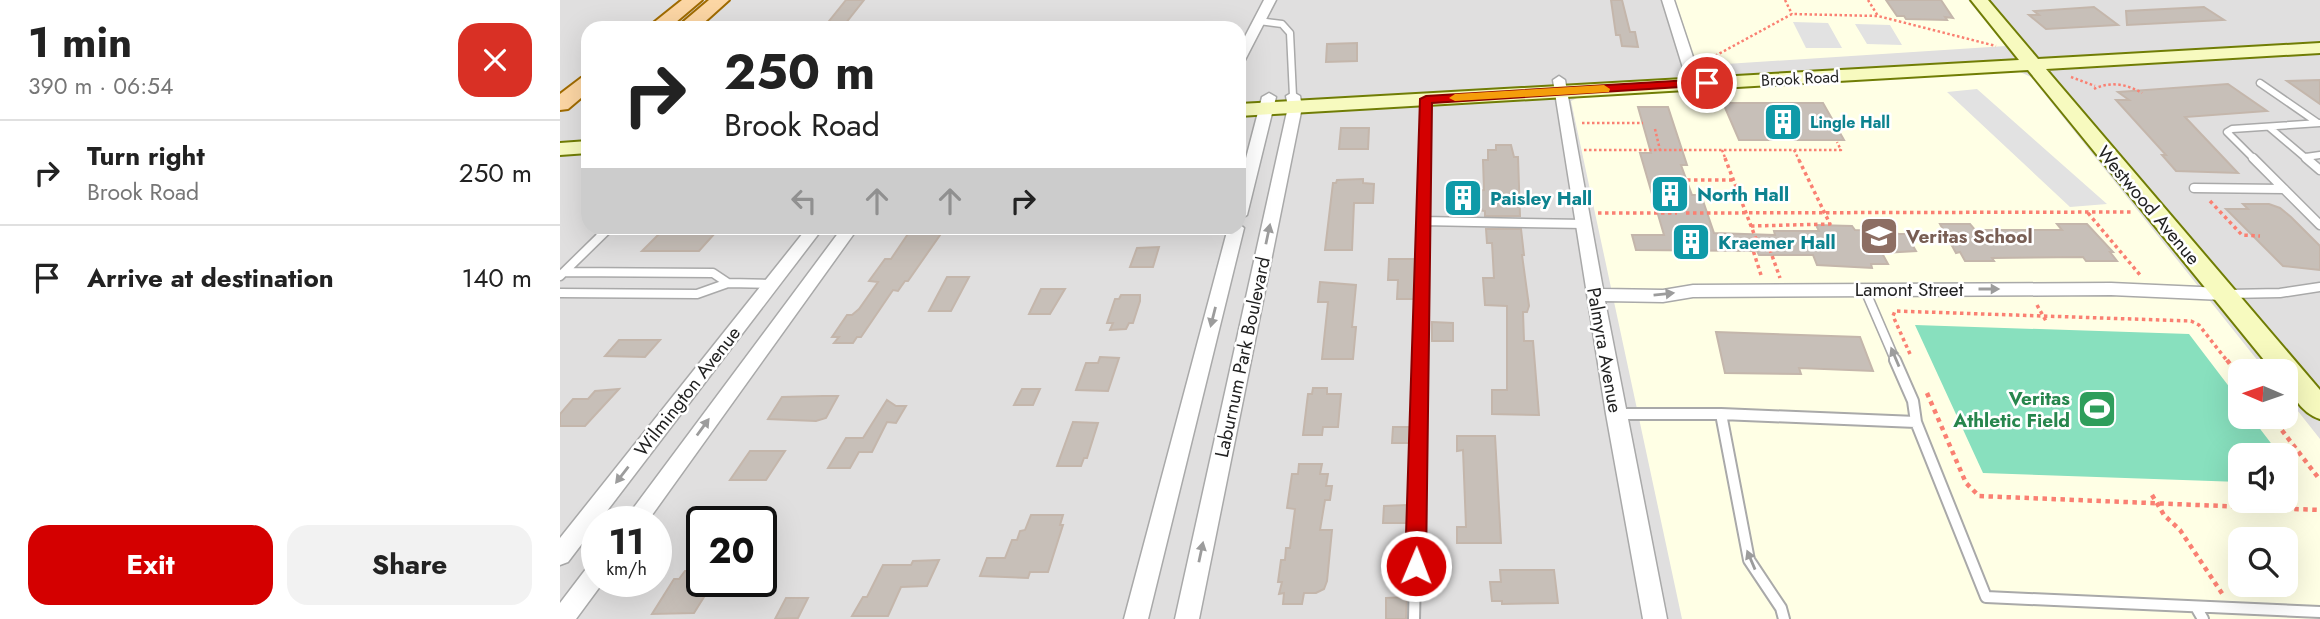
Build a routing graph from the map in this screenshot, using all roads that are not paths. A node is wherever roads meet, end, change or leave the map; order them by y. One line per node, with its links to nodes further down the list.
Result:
1 (693, 0): 6 (main road)
2 (720, 0): 7 (main road)
3 (1270, 0): 8 (street)
4 (1668, 0): 13 (street)
5 (1979, 0): 12 (main road, Westwood Avenue)
6 (666, 21)
7 (694, 21)
8 (1259, 21): 10 (street); 19 (lane)
9 (2320, 37): 12 (main road, Brook Road)
10 (1246, 46)
11 (2320, 48): 12 (main road, Brook Road)
12 (2026, 59): 13 (main road, Brook Road); 48 (main road, Westwood Avenue)
13 (1695, 74): 15 (main road, Brook Road)
14 (2260, 83): 24 (lane)
15 (1560, 86): 17 (main road, Brook Road); 19 (main road, Brook Road); 35 (street, Palmyra Avenue)
16 (581, 92): 23 (main road)
17 (1426, 99): 19 (main road, Brook Road); 36 (lane)
18 (1246, 100): 20 (main road, Brook Road)
19 (1294, 101): 20 (main road, Brook Road); 62 (street, Laburnum Park Boulevard, one-way to 19)
20 (1268, 103): 21 (main road, Brook Road); 32 (street)
21 (1246, 108)
22 (581, 109): 23 (main road)
23 (561, 122): 26 (main road)
24 (2319, 123): 25 (lane)
25 (2269, 127): 30 (lane); 34 (lane)
26 (581, 132)
27 (581, 148): 28 (main road)
28 (560, 149)
29 (2320, 155): 30 (lane)
30 (2306, 157): 31 (lane)
31 (2320, 170)
32 (1246, 188)
33 (2194, 188): 34 (lane)
34 (2284, 189): 37 (lane)
35 (1583, 218): 36 (lane); 49 (street, Palmyra Avenue)
36 (1423, 221): 63 (lane)
37 (2320, 225)
38 (602, 235): 42 (lane)
39 (810, 235): 44 (street, Wilmington Avenue)
40 (845, 235): 54 (street, Wilmington Avenue, one-way to 40)
41 (1234, 235): 61 (street, Laburnum Park Boulevard, one-way to 61)
42 (562, 274): 43 (lane)
43 (728, 284): 44 (lane); 47 (lane)
44 (771, 284): 55 (street, Wilmington Avenue, one-way to 55)
45 (2320, 287): 48 (lane)
46 (1865, 290): 48 (street, Lamont Street, one-way to 48); 49 (street, Lamont Street, one-way to 46); 53 (lane, one-way to 46)
47 (560, 293)
48 (2222, 294): 50 (main road, Westwood Avenue)
49 (1595, 295): 51 (street, Palmyra Avenue)
50 (2320, 409)
51 (1616, 414): 52 (lane); 64 (street, Palmyra Avenue)
52 (1721, 414): 53 (lane); 65 (lane, one-way to 52)
53 (1916, 422): 57 (lane)
54 (646, 506)
55 (560, 555)
56 (581, 593): 60 (street)
57 (2196, 607): 59 (lane); 66 (lane)
58 (2320, 612): 59 (lane)
59 (2275, 615)
60 (562, 619)
61 (1136, 619)
62 (1187, 619)
63 (1414, 619)
64 (1655, 619)
65 (1784, 619)
66 (2203, 619)

